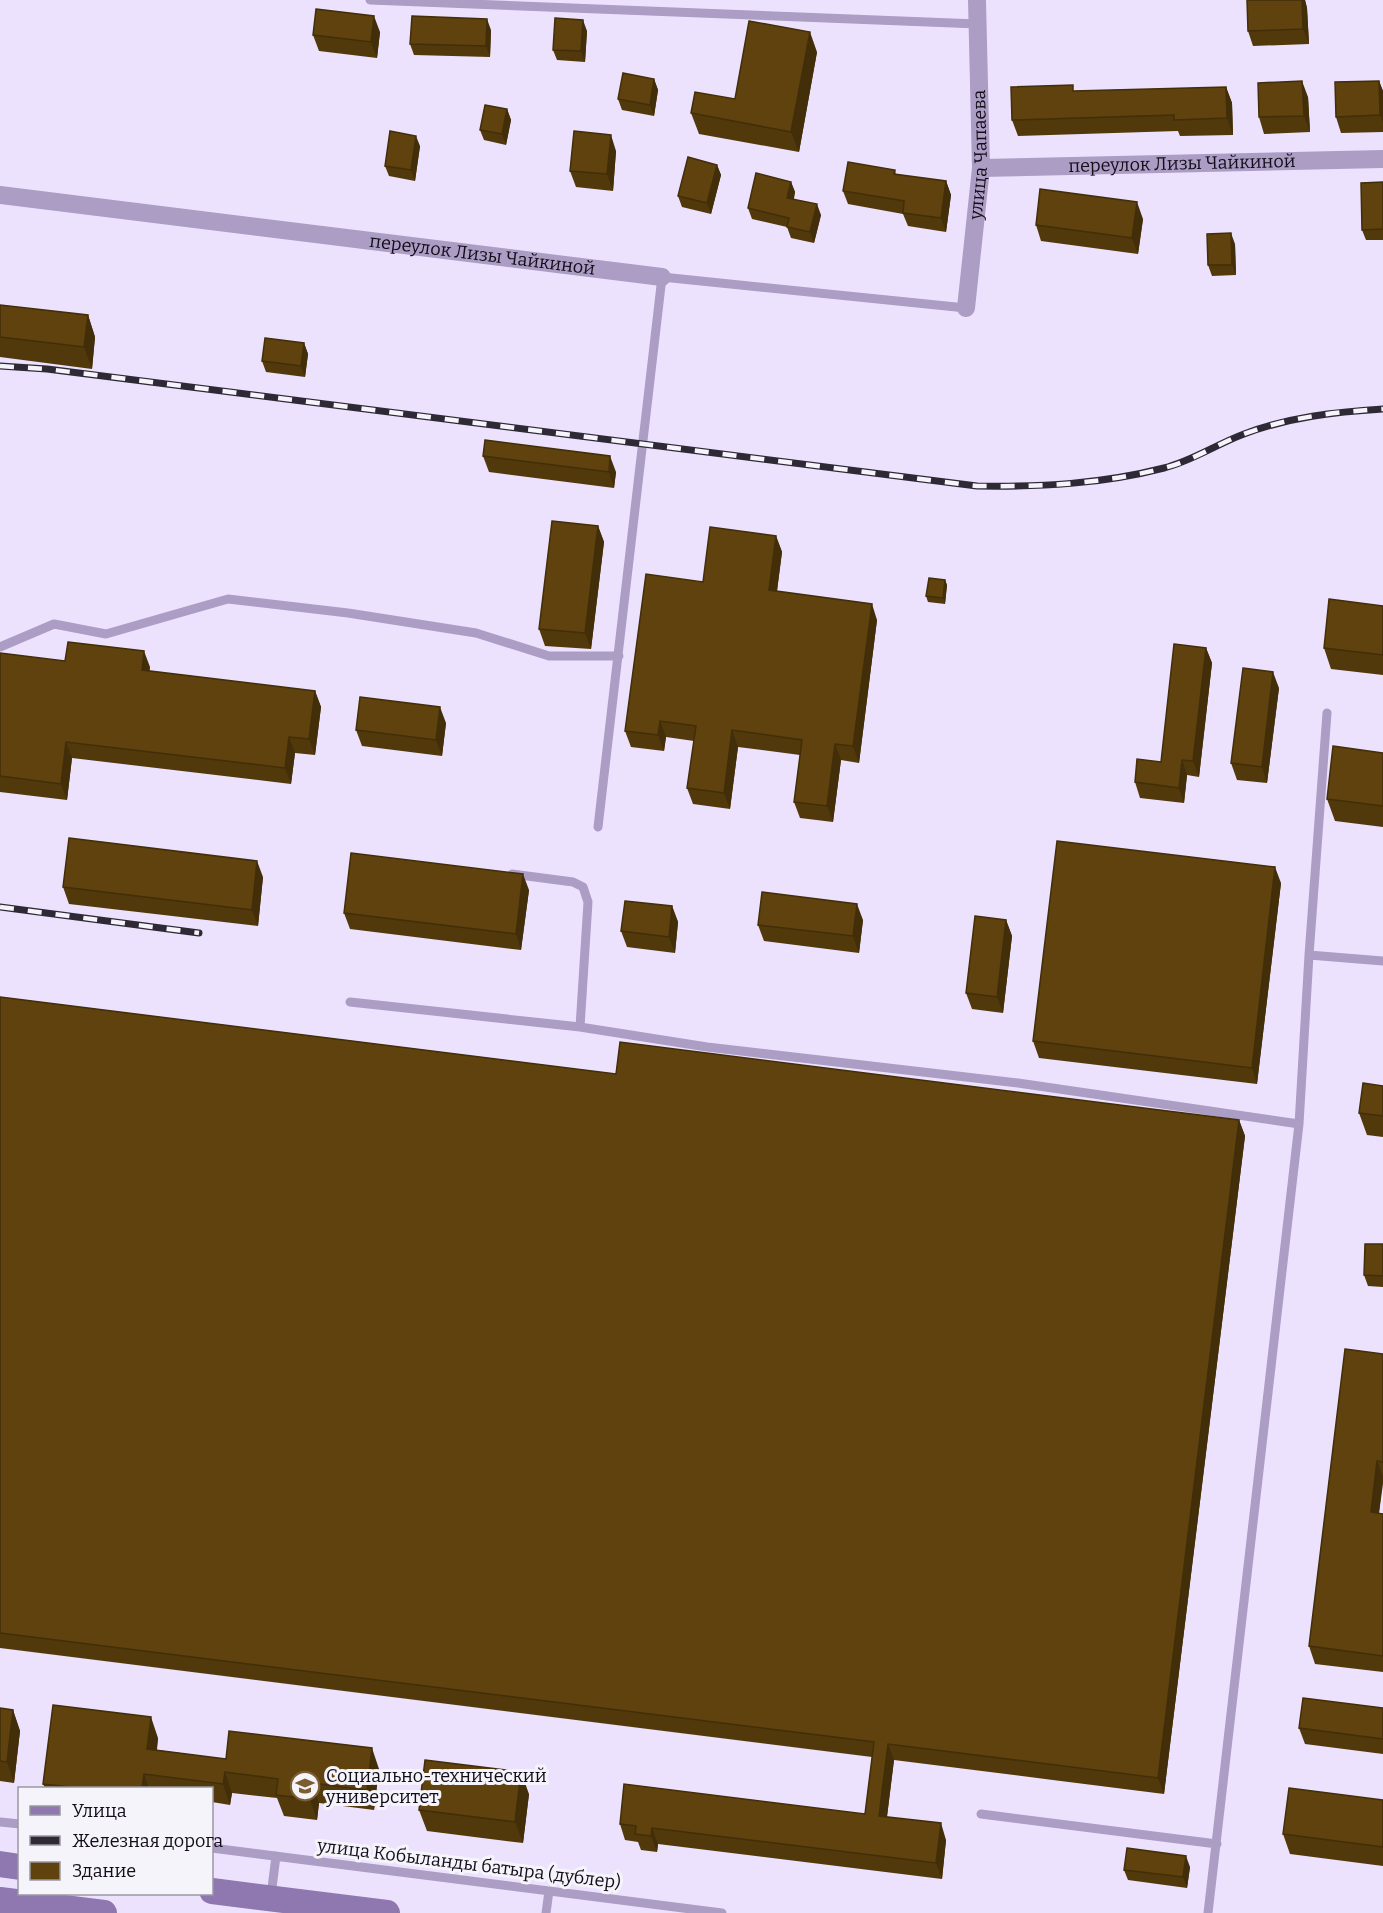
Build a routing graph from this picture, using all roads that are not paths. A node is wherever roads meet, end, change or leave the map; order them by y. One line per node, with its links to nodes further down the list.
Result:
1 (370, 0): 3 (lane)
2 (977, 0): 4 (street, улица Чапаева)
3 (519, 2): 4 (lane)
4 (978, 24): 6 (street, улица Чапаева)
5 (1383, 159): 6 (street, переулок Лизы Чайкиной)
6 (981, 168): 9 (street, улица Чапаева)
7 (0, 195): 8 (street, переулок Лизы Чайкиной)
8 (662, 277): 9 (lane, переулок Лизы Чайкиной); 11 (lane)
9 (966, 308)
10 (0, 647): 11 (lane)
11 (619, 656): 13 (lane)
12 (1327, 713): 15 (lane)
13 (598, 827)
14 (505, 873): 18 (lane)
15 (1309, 955): 16 (lane); 19 (lane)
16 (1383, 961)
17 (350, 1002): 18 (lane)
18 (580, 1027): 19 (lane)
19 (1299, 1124): 23 (lane)
20 (981, 1814): 23 (lane)
21 (0, 1822): 22 (lane)
22 (18, 1824)
23 (1217, 1844): 36 (lane)
24 (213, 1848): 25 (lane, улица Кобыланды батыра (дублер))
25 (276, 1856): 29 (lane, улица Кобыланды батыра (дублер)); 31 (lane)
26 (0, 1864): 27 (street)
27 (18, 1867)
28 (213, 1891): 31 (street)
29 (549, 1891): 34 (lane); 35 (lane, улица Кобыланды батыра (дублер))
30 (0, 1900): 32 (street)
31 (269, 1906): 33 (street)
32 (98, 1913)
33 (387, 1913)
34 (546, 1913)
35 (723, 1913)
36 (1208, 1913)

